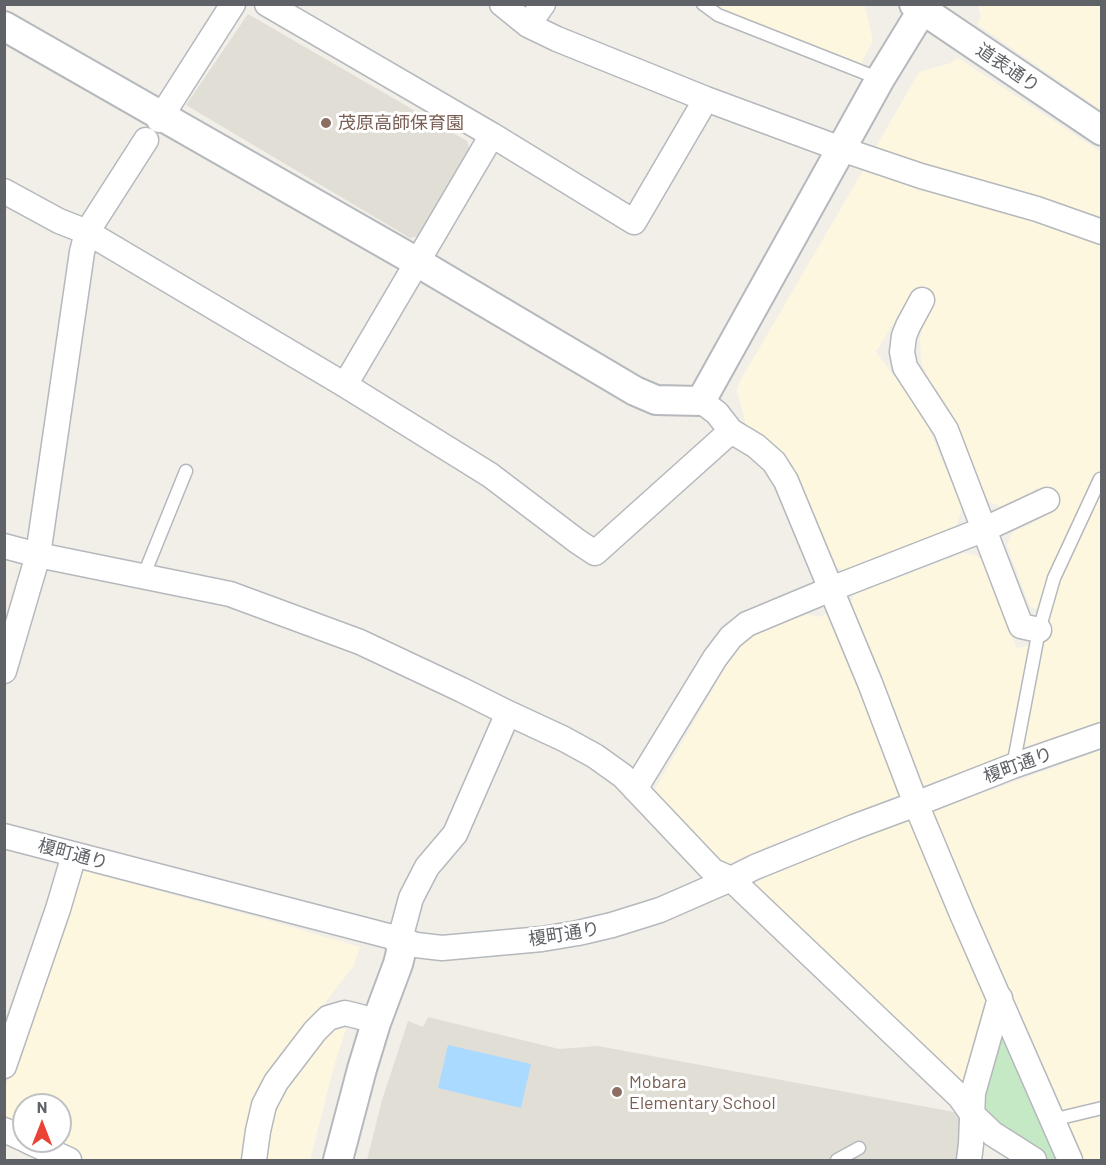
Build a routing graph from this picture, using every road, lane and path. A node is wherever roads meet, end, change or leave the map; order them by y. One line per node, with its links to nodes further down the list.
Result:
1 (233, 4): 11 (street)
2 (267, 4): 13 (street)
3 (502, 4): 7 (street)
4 (543, 4): 7 (street)
5 (703, 4): 9 (lane)
6 (921, 6): 9 (street); 12 (street, 道表通り)
7 (528, 25): 10 (street)
8 (4, 26): 11 (street)
9 (880, 79): 15 (street)
10 (706, 99): 13 (street); 15 (street)
11 (160, 118): 19 (street)
12 (1101, 131)
13 (492, 135): 19 (street)
14 (146, 140): 17 (street)
15 (841, 149): 18 (street); 22 (street)
16 (4, 191): 17 (street)
17 (87, 232): 21 (street); 29 (street)
18 (1101, 232)
19 (417, 262): 21 (street); 22 (street)
20 (922, 300): 27 (street)
21 (345, 385): 23 (street)
22 (701, 401): 23 (street)
23 (732, 431): 31 (street)
24 (186, 471): 30 (lane)
25 (1100, 479): 32 (lane)
26 (1047, 500): 27 (street)
27 (985, 529): 31 (street); 32 (street)
28 (4, 546): 29 (street)
29 (38, 555): 30 (street); 33 (street)
30 (142, 577): 34 (street)
31 (831, 589): 37 (street); 38 (street)
32 (1040, 630): 36 (lane)
33 (4, 671)
34 (508, 713): 37 (street); 42 (street)
35 (1101, 735): 36 (street, 榎町通り)
36 (1013, 766): 38 (street, 榎町通り)
37 (635, 789): 41 (street)
38 (916, 804): 41 (street, 榎町通り); 43 (street)
39 (4, 836): 40 (street, 榎町通り)
40 (74, 855): 42 (street, 榎町通り); 45 (street)
41 (732, 879): 42 (street, 榎町通り); 47 (street)
42 (400, 939): 44 (street)
43 (1000, 998): 47 (street); 48 (street)
44 (376, 1023): 52 (street); 53 (street)
45 (4, 1066)
46 (1101, 1108): 48 (lane)
47 (972, 1114): 55 (street); 56 (street)
48 (1052, 1120): 57 (street)
49 (859, 1148): 54 (lane)
50 (53, 1153): 51 (street)
51 (69, 1161)
52 (254, 1161)
53 (338, 1161)
54 (837, 1161)
55 (969, 1161)
56 (1034, 1161)
57 (1070, 1161)

